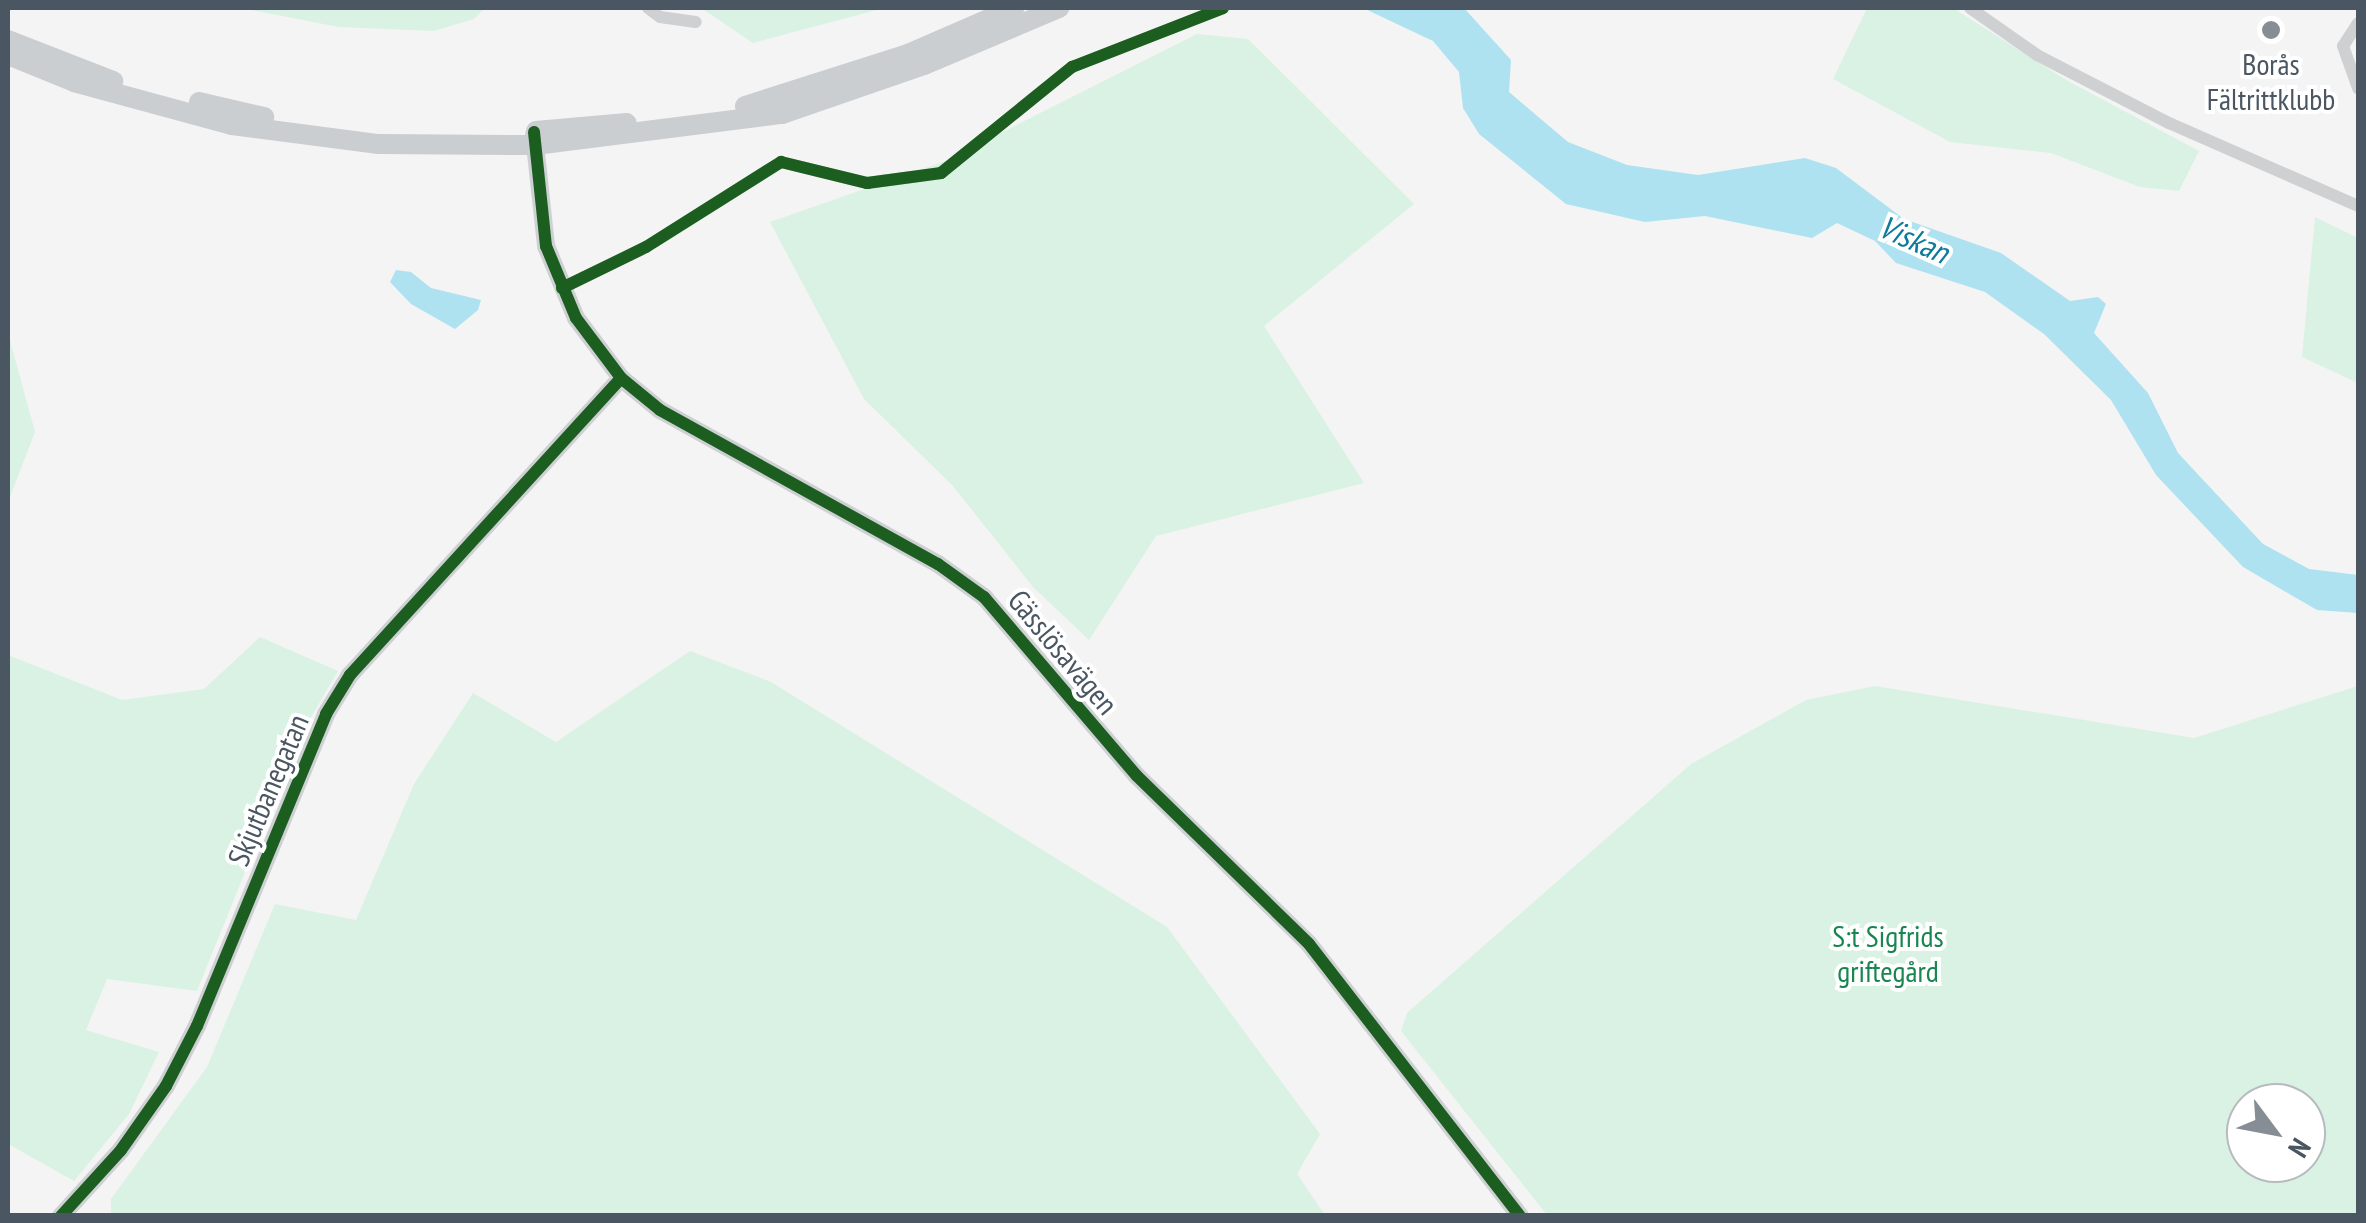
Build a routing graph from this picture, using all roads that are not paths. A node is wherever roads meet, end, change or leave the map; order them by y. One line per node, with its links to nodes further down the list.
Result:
1 (648, 8): 6 (street)
2 (1014, 8): 11 (main road)
3 (1058, 8): 11 (main road)
4 (1223, 8): 13 (street)
5 (1970, 8): 12 (street)
6 (696, 22)
7 (2358, 23): 10 (street)
8 (8, 40): 11 (main road)
9 (8, 55): 11 (main road)
10 (2358, 88)
11 (534, 138): 13 (street, Gässlösavägen)
12 (2358, 206)
13 (562, 288): 14 (street, Gässlösavägen)
14 (621, 378): 15 (street, Skjutbanegatan); 16 (street, Gässlösavägen)
15 (61, 1216)
16 (1520, 1216)

